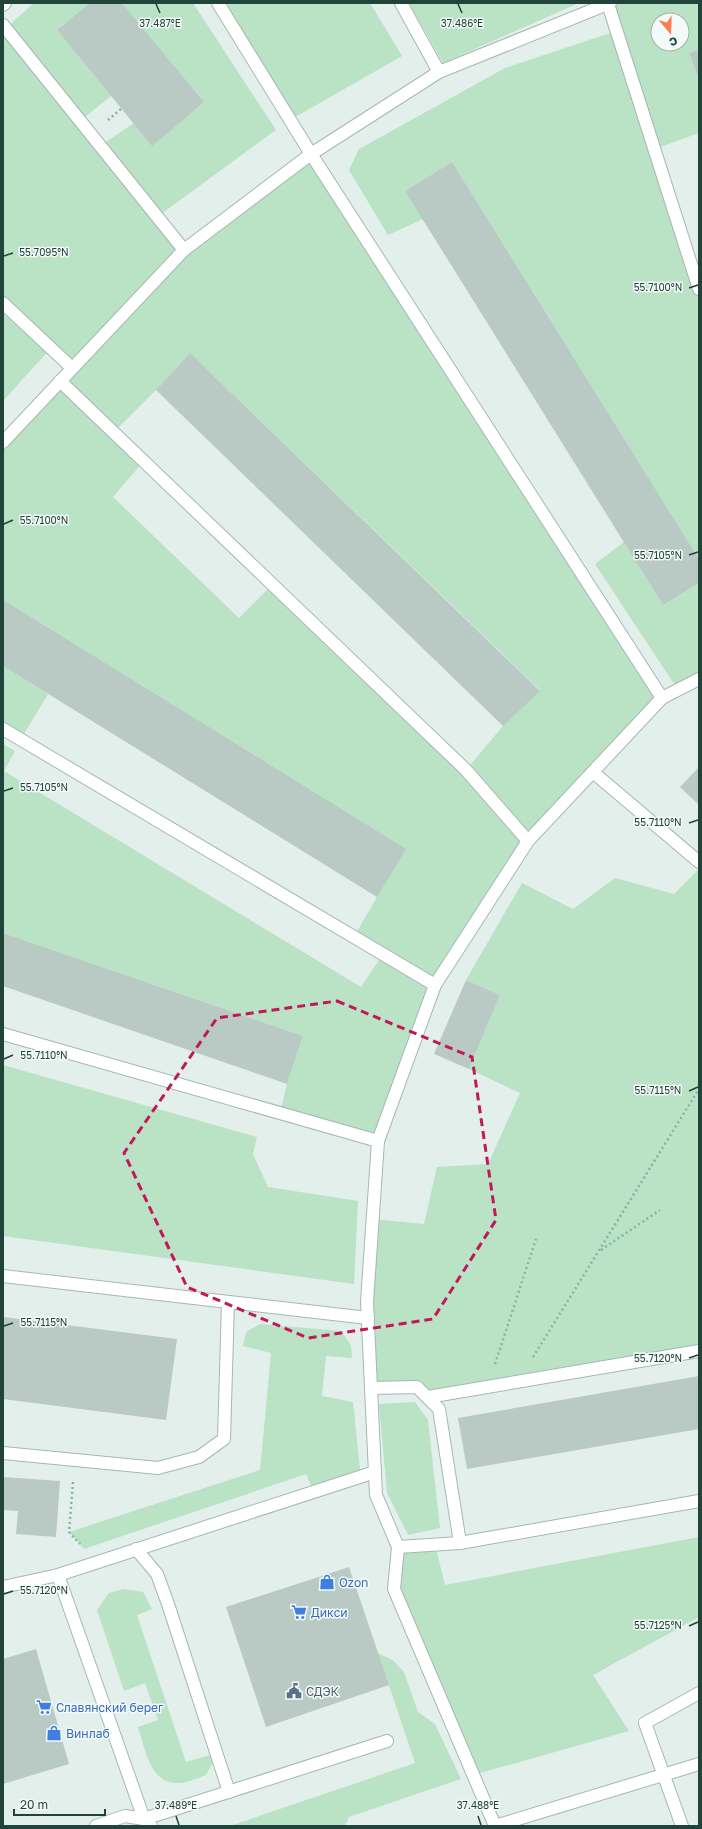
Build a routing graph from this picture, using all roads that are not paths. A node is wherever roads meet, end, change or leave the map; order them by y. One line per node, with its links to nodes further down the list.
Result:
1 (218, 3): 6 (lane)
2 (401, 3): 5 (lane)
3 (609, 4): 5 (lane); 8 (lane)
4 (3, 25): 7 (lane)
5 (439, 72): 6 (lane)
6 (311, 154): 7 (lane); 14 (lane)
7 (184, 250): 10 (lane)
8 (699, 289)
9 (3, 303): 10 (lane)
10 (72, 368): 11 (lane)
11 (60, 381): 12 (lane); 17 (lane)
12 (3, 442)
13 (699, 679): 14 (lane)
14 (662, 698): 16 (lane)
15 (3, 729): 19 (lane)
16 (594, 773): 17 (lane); 18 (lane)
17 (528, 841): 19 (lane)
18 (699, 862)
19 (435, 985): 21 (lane)
20 (3, 1034): 21 (lane)
21 (378, 1141): 24 (lane)
22 (3, 1276): 23 (lane)
23 (228, 1302): 24 (lane); 28 (lane)
24 (368, 1318): 26 (lane)
25 (699, 1351): 27 (lane)
26 (371, 1388): 27 (lane); 29 (lane)
27 (428, 1398): 31 (lane)
28 (3, 1453)
29 (375, 1472): 32 (lane); 33 (lane)
30 (699, 1501): 31 (lane)
31 (460, 1543): 32 (lane)
32 (398, 1547): 43 (lane)
33 (136, 1549): 34 (lane); 40 (lane)
34 (58, 1575): 35 (lane); 41 (lane)
35 (3, 1587)
36 (699, 1693): 39 (lane)
37 (387, 1741): 40 (lane)
38 (699, 1764): 39 (lane)
39 (664, 1774): 43 (lane); 44 (lane)
40 (229, 1792): 41 (lane)
41 (148, 1822): 42 (lane)
42 (96, 1826)
43 (495, 1826)
44 (682, 1826)

